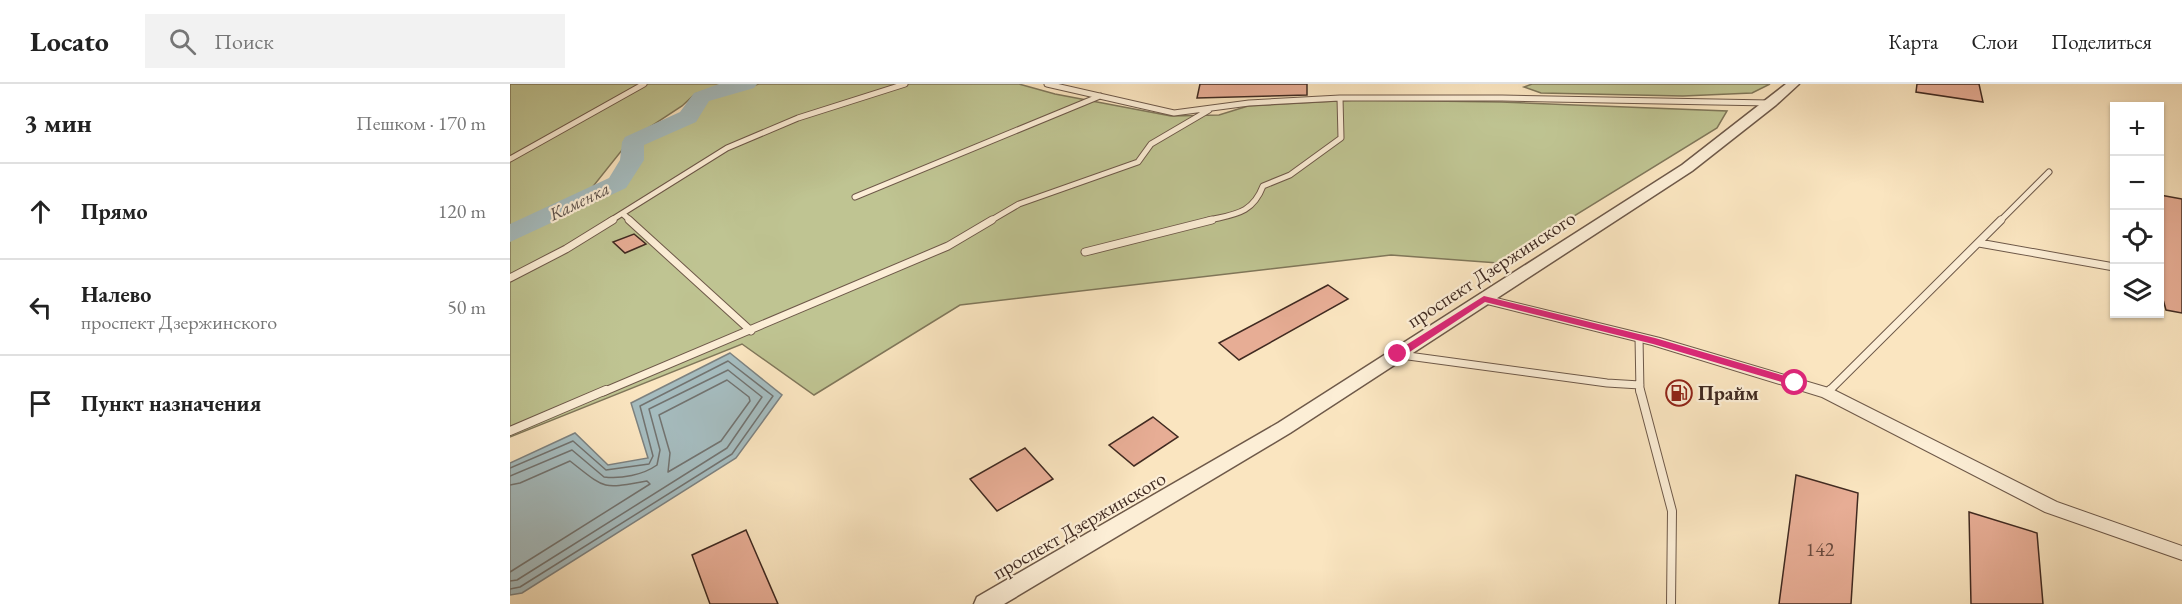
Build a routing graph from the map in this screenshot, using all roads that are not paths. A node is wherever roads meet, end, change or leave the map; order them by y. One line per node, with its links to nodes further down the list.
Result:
1 (644, 84): 9 (lane)
2 (905, 84): 12 (lane)
3 (1047, 84): 5 (lane)
4 (1793, 84): 7 (street, проспект Дзержинского)
5 (1100, 96): 8 (lane); 11 (lane)
6 (1340, 98): 7 (lane); 8 (lane); 14 (lane)
7 (1772, 103): 17 (street, проспект Дзержинского)
8 (1209, 110): 18 (lane)
9 (510, 159)
10 (2049, 172): 13 (lane)
11 (855, 197)
12 (623, 213): 16 (lane); 18 (lane)
13 (1979, 243): 15 (lane); 22 (lane)
14 (1085, 252)
15 (2110, 266)
16 (510, 278)
17 (1484, 299): 19 (street); 20 (street, проспект Дзержинского)
18 (751, 331): 23 (lane)
19 (1639, 337): 21 (lane); 22 (street)
20 (1398, 354): 21 (lane); 25 (street, проспект Дзержинского)
21 (1640, 385): 26 (lane)
22 (1827, 393): 24 (street)
23 (510, 431)
24 (2182, 553)
25 (985, 604)
26 (1671, 604)

